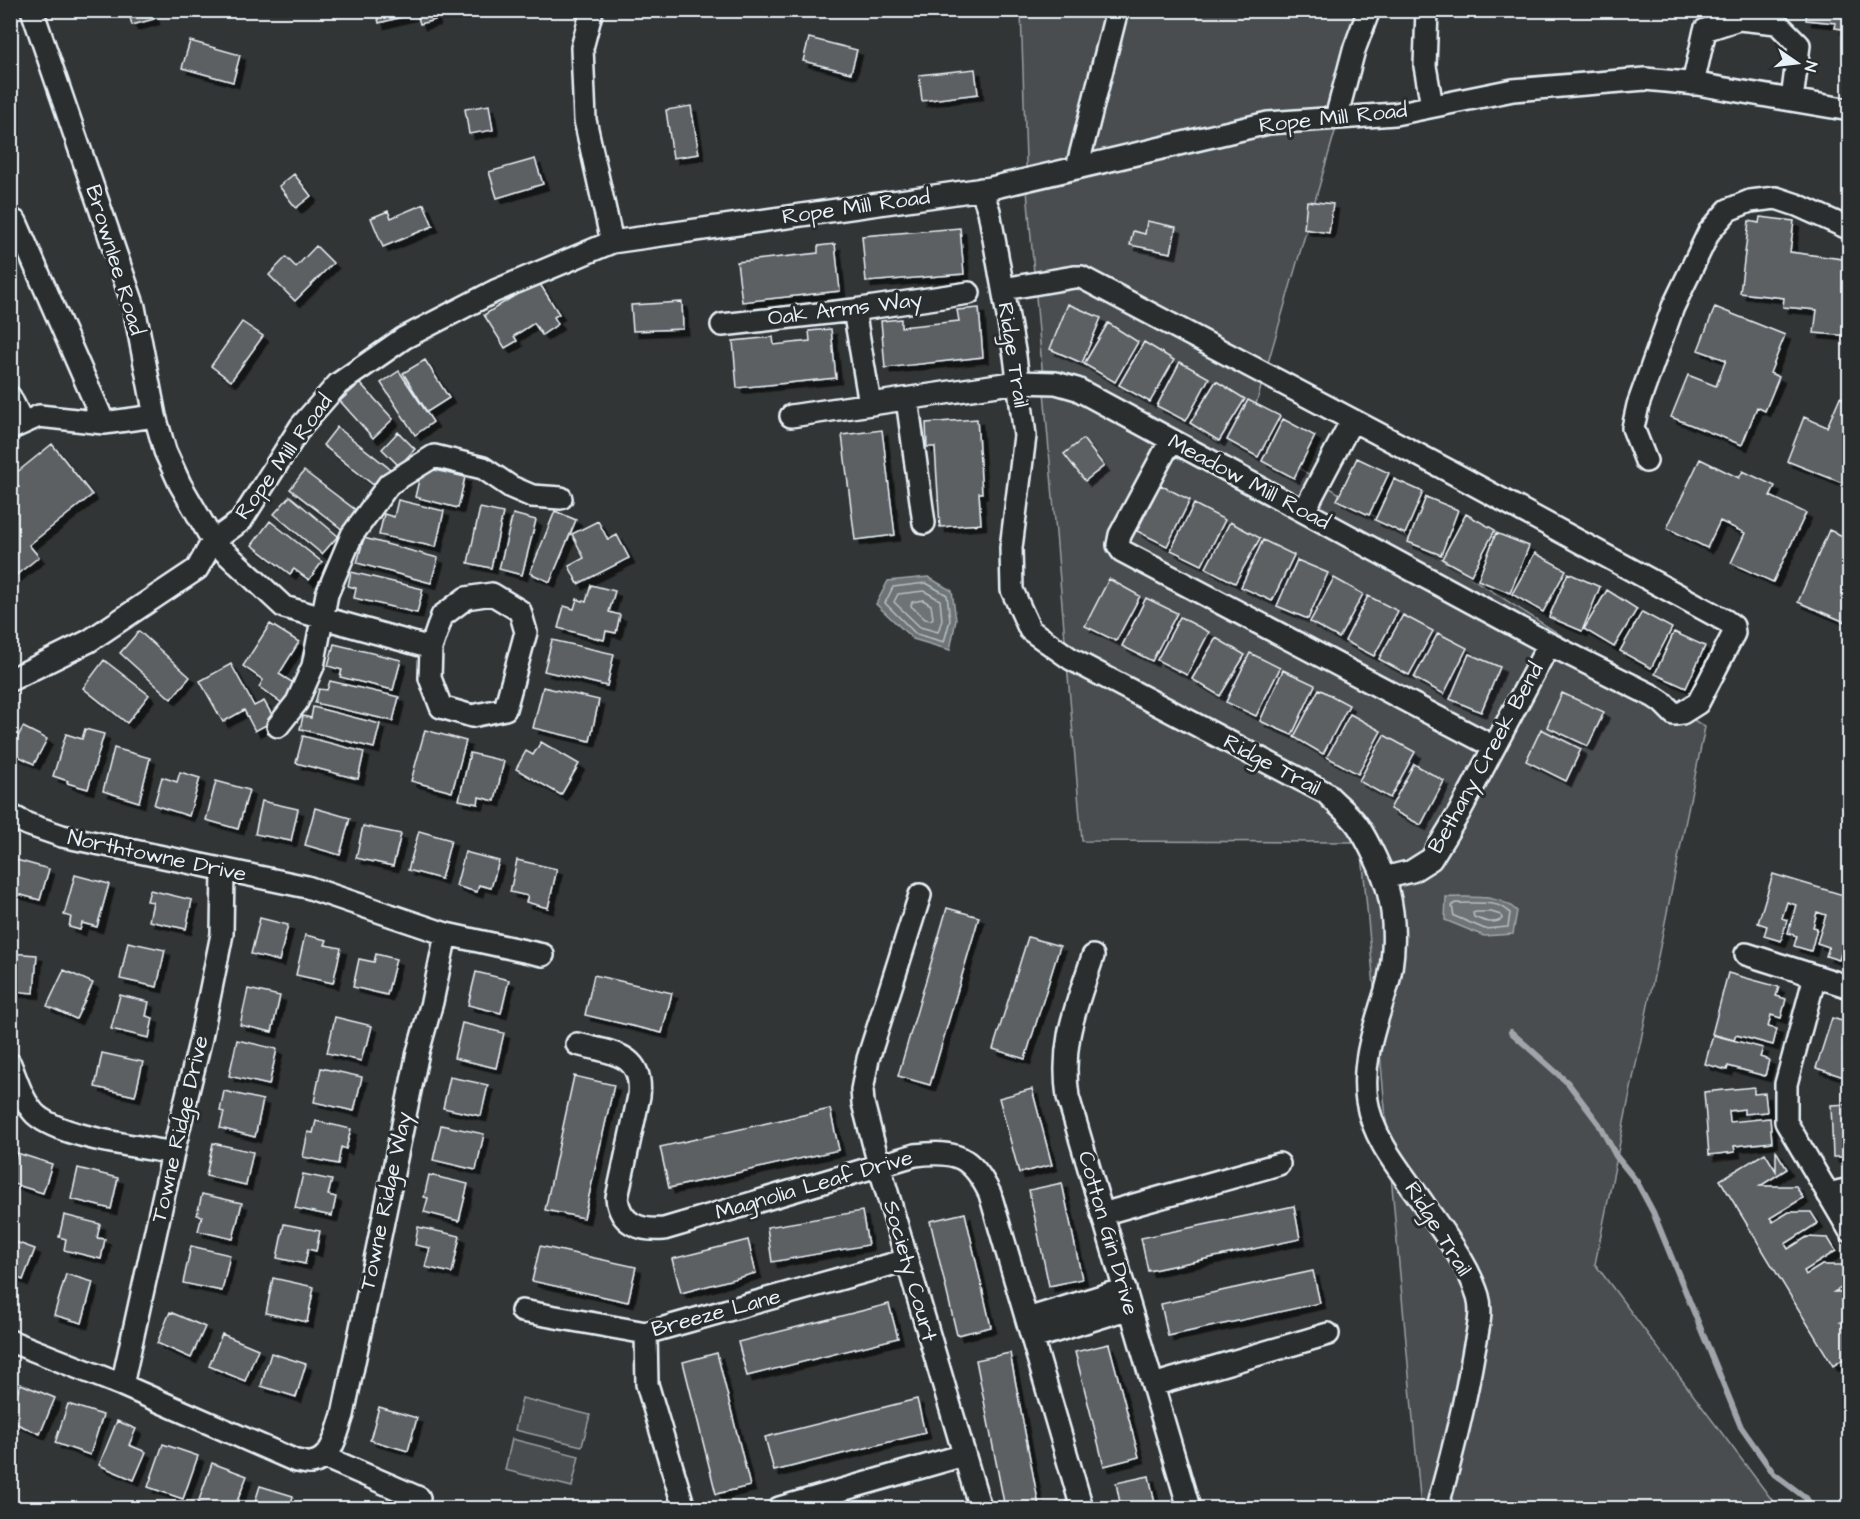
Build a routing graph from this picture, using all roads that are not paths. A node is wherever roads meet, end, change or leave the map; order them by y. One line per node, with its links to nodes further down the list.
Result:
1 (32, 10): 24 (street, Brownlee Road)
2 (592, 10): 15 (street)
3 (1117, 10): 11 (street)
4 (1369, 10): 10 (street)
5 (1427, 10): 8 (street)
6 (1693, 84): 7 (street, Rope Mill Road); 7 (street); 8 (street, Rope Mill Road)
7 (1792, 100): 9 (street, Rope Mill Road)
8 (1432, 106): 10 (street, Rope Mill Road)
9 (1850, 110)
10 (1336, 118): 11 (street, Rope Mill Road)
11 (1077, 168): 12 (street, Rope Mill Road)
12 (981, 189): 15 (street, Rope Mill Road); 16 (street, Ridge Trail)
13 (10, 219): 27 (street)
14 (1850, 229): 30 (street)
15 (612, 242): 34 (street, Rope Mill Road)
16 (1003, 289): 20 (street, Ridge Trail); 26 (street)
17 (969, 292): 18 (street, Oak Arms Way)
18 (854, 309): 19 (street, Oak Arms Way); 23 (street)
19 (722, 325)
20 (1018, 382): 22 (street, Meadow Mill Road); 29 (street, Meadow Mill Road); 43 (street, Ridge Trail)
21 (10, 397): 28 (street)
22 (907, 399): 23 (street, Meadow Mill Road); 33 (street)
23 (870, 404): 25 (street, Meadow Mill Road)
24 (155, 416): 27 (street); 34 (street, Brownlee Road)
25 (791, 416)
26 (1352, 420): 32 (street); 36 (street, Meadow Mill Road)
27 (104, 423): 28 (street)
28 (17, 426)
29 (1171, 440): 32 (street, Meadow Mill Road); 40 (street)
30 (1646, 461)
31 (561, 498): 35 (street)
32 (1304, 511): 36 (street, Meadow Mill Road)
33 (924, 523)
34 (213, 541): 35 (street, Brownlee Road); 38 (street, Rope Mill Road)
35 (322, 618): 37 (street, Brownlee Road); 39 (street)
36 (1549, 644): 40 (street, Bethany Creek Bend)
37 (431, 648): 37 (street)
38 (10, 680)
39 (278, 726)
40 (1494, 747): 43 (street, Bethany Creek Bend)
41 (10, 816): 42 (street, Northtowne Drive)
42 (223, 870): 45 (street, Northtowne Drive); 53 (street, Towne Ridge Drive)
43 (1384, 878): 77 (street, Ridge Trail)
44 (920, 896): 55 (street, Society Court)
45 (446, 934): 47 (street); 70 (street, Towne Ridge Way)
46 (1746, 954): 49 (street)
47 (543, 955)
48 (1093, 956): 58 (street, Cotton Gin Drive)
49 (1815, 976): 50 (street); 57 (street)
50 (1850, 987)
51 (577, 1044): 55 (street, Magnolia Leaf Drive)
52 (10, 1064): 53 (street)
53 (173, 1153): 67 (street, Towne Ridge Drive)
54 (1279, 1164): 58 (street)
55 (879, 1165): 60 (street, Society Court); 63 (street, Magnolia Leaf Drive)
56 (1850, 1189): 57 (street)
57 (1828, 1194): 59 (street)
58 (1102, 1214): 61 (street, Cotton Gin Drive)
59 (1850, 1231)
60 (906, 1260): 64 (street, Breeze Lane); 69 (street, Society Court)
61 (1127, 1299): 63 (street); 68 (street, Cotton Gin Drive)
62 (522, 1311): 64 (street, Breeze Lane)
63 (1030, 1328): 75 (street, Magnolia Leaf Drive)
64 (646, 1333): 72 (street)
65 (1328, 1334): 68 (street)
66 (10, 1341): 67 (street)
67 (122, 1385): 70 (street)
68 (1153, 1385): 76 (street, Cotton Gin Drive)
69 (964, 1455): 73 (street); 74 (street, Society Court)
70 (324, 1457): 71 (street)
71 (419, 1498)
72 (684, 1509)
73 (779, 1509)
74 (980, 1509)
75 (1082, 1509)
76 (1190, 1509)
77 (1437, 1509)

